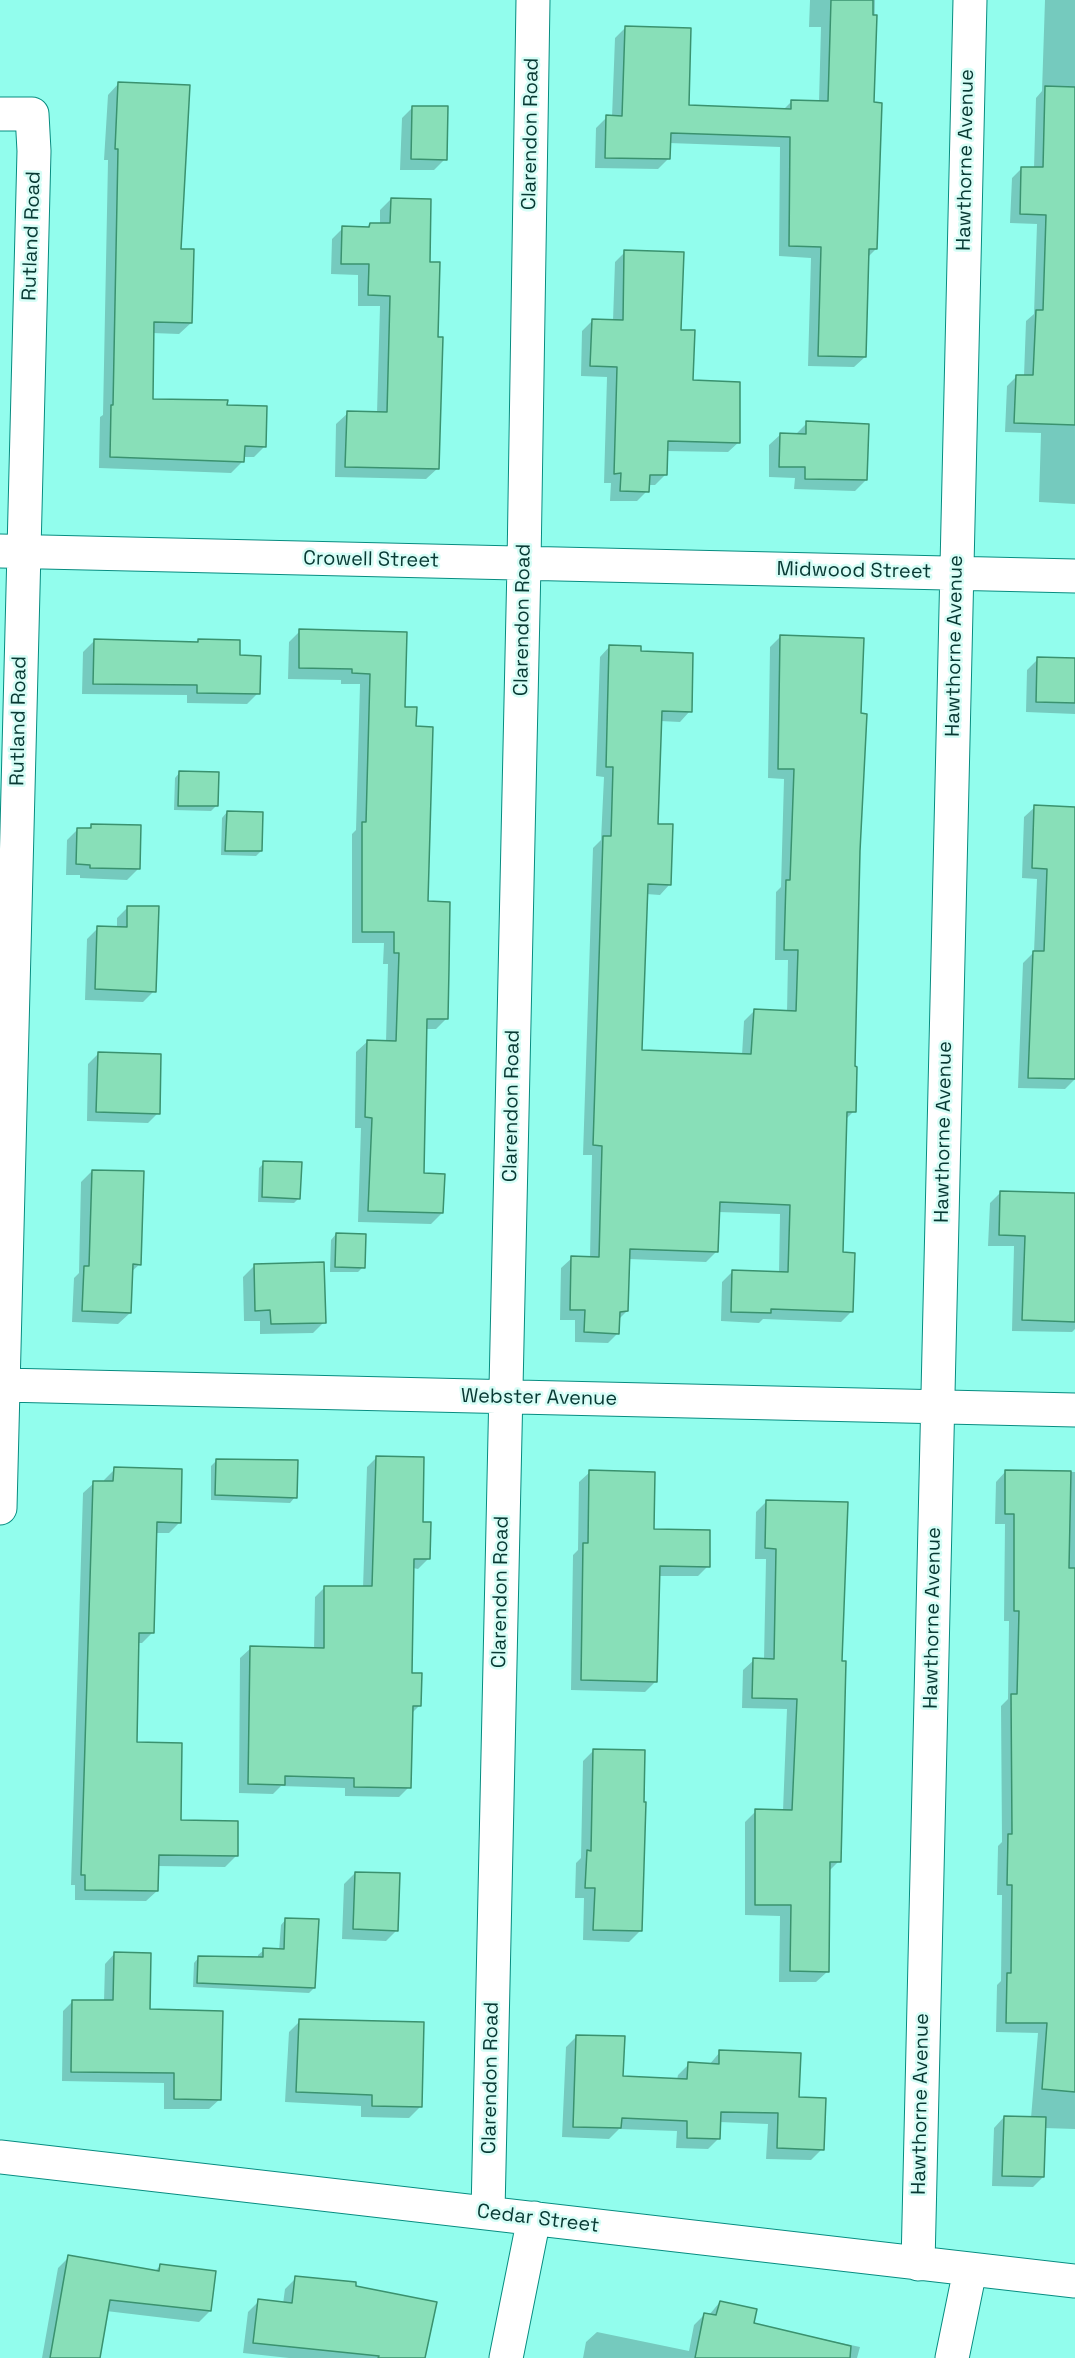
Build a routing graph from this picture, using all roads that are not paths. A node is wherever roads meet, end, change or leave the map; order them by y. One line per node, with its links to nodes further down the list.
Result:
1 (533, 0): 5 (street, Clarendon Road)
2 (970, 0): 7 (street, Hawthorne Avenue)
3 (0, 114): 4 (street, Rutland Road)
4 (12, 551): 5 (street, Crowell Street); 9 (street, Rutland Road)
5 (524, 564): 6 (street, Crowell Street); 11 (street, Clarendon Road)
6 (742, 568): 7 (street, Midwood Street)
7 (957, 573): 8 (street, Midwood Street); 12 (street, Hawthorne Avenue)
8 (1075, 576)
9 (4, 1161): 10 (street, Rutland Road)
10 (3, 1385): 11 (street, Webster Avenue); 14 (street, Rutland Road)
11 (505, 1398): 12 (street, Webster Avenue); 16 (street, Clarendon Road)
12 (938, 1407): 13 (street, Webster Avenue); 18 (street, Hawthorne Avenue)
13 (1075, 1410)
14 (0, 1508)
15 (0, 2157): 16 (street, Cedar Street)
16 (488, 2212): 17 (street, Cedar Street)
17 (534, 2218): 18 (street, Cedar Street); 21 (street)
18 (918, 2264): 19 (street, Cedar Street)
19 (970, 2270): 20 (street, Cedar Street); 22 (street)
20 (1075, 2281)
21 (506, 2358)
22 (952, 2358)

